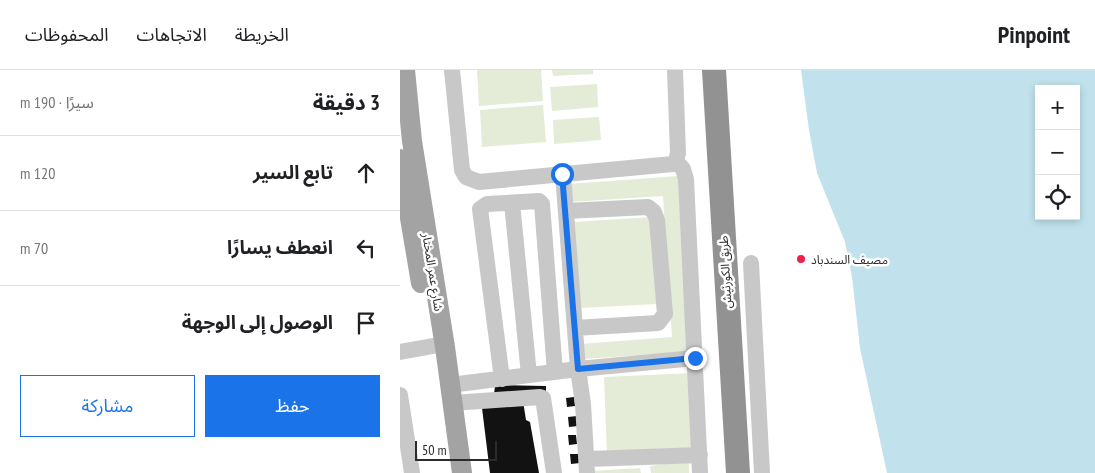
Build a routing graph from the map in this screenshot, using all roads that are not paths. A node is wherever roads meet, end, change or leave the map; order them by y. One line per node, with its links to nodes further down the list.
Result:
1 (405, 70): 6 (main road, شارع عمر المختار)
2 (452, 70): 9 (street)
3 (675, 70): 8 (street)
4 (698, 70): 30 (highway, طريق الكورنيش)
5 (714, 70): 31 (highway, طريق الكورنيش)
6 (406, 142): 21 (main road, شارع عمر المختار)
7 (400, 159): 14 (main road, شارع عمر المختار)
8 (676, 161): 9 (street); 16 (street)
9 (562, 174): 11 (street)
10 (512, 203): 18 (street); 19 (street); 20 (street)
11 (566, 211): 13 (street); 13 (street)
12 (751, 263): 32 (street)
13 (575, 328): 17 (street)
14 (433, 346): 15 (street); 26 (main road, شارع عمر المختار)
15 (400, 352)
16 (695, 358): 17 (street); 23 (street)
17 (578, 369): 18 (street); 24 (street)
18 (555, 372): 19 (street)
19 (529, 375): 20 (street)
20 (502, 379): 21 (street)
21 (451, 394): 27 (main road, شارع عمر المختار); 28 (street)
22 (400, 396): 25 (street)
23 (700, 454): 24 (street); 29 (street)
24 (588, 466)
25 (412, 473)
26 (451, 473)
27 (462, 473)
28 (554, 473)
29 (700, 473)
30 (721, 473)
31 (738, 473)
32 (762, 473)

